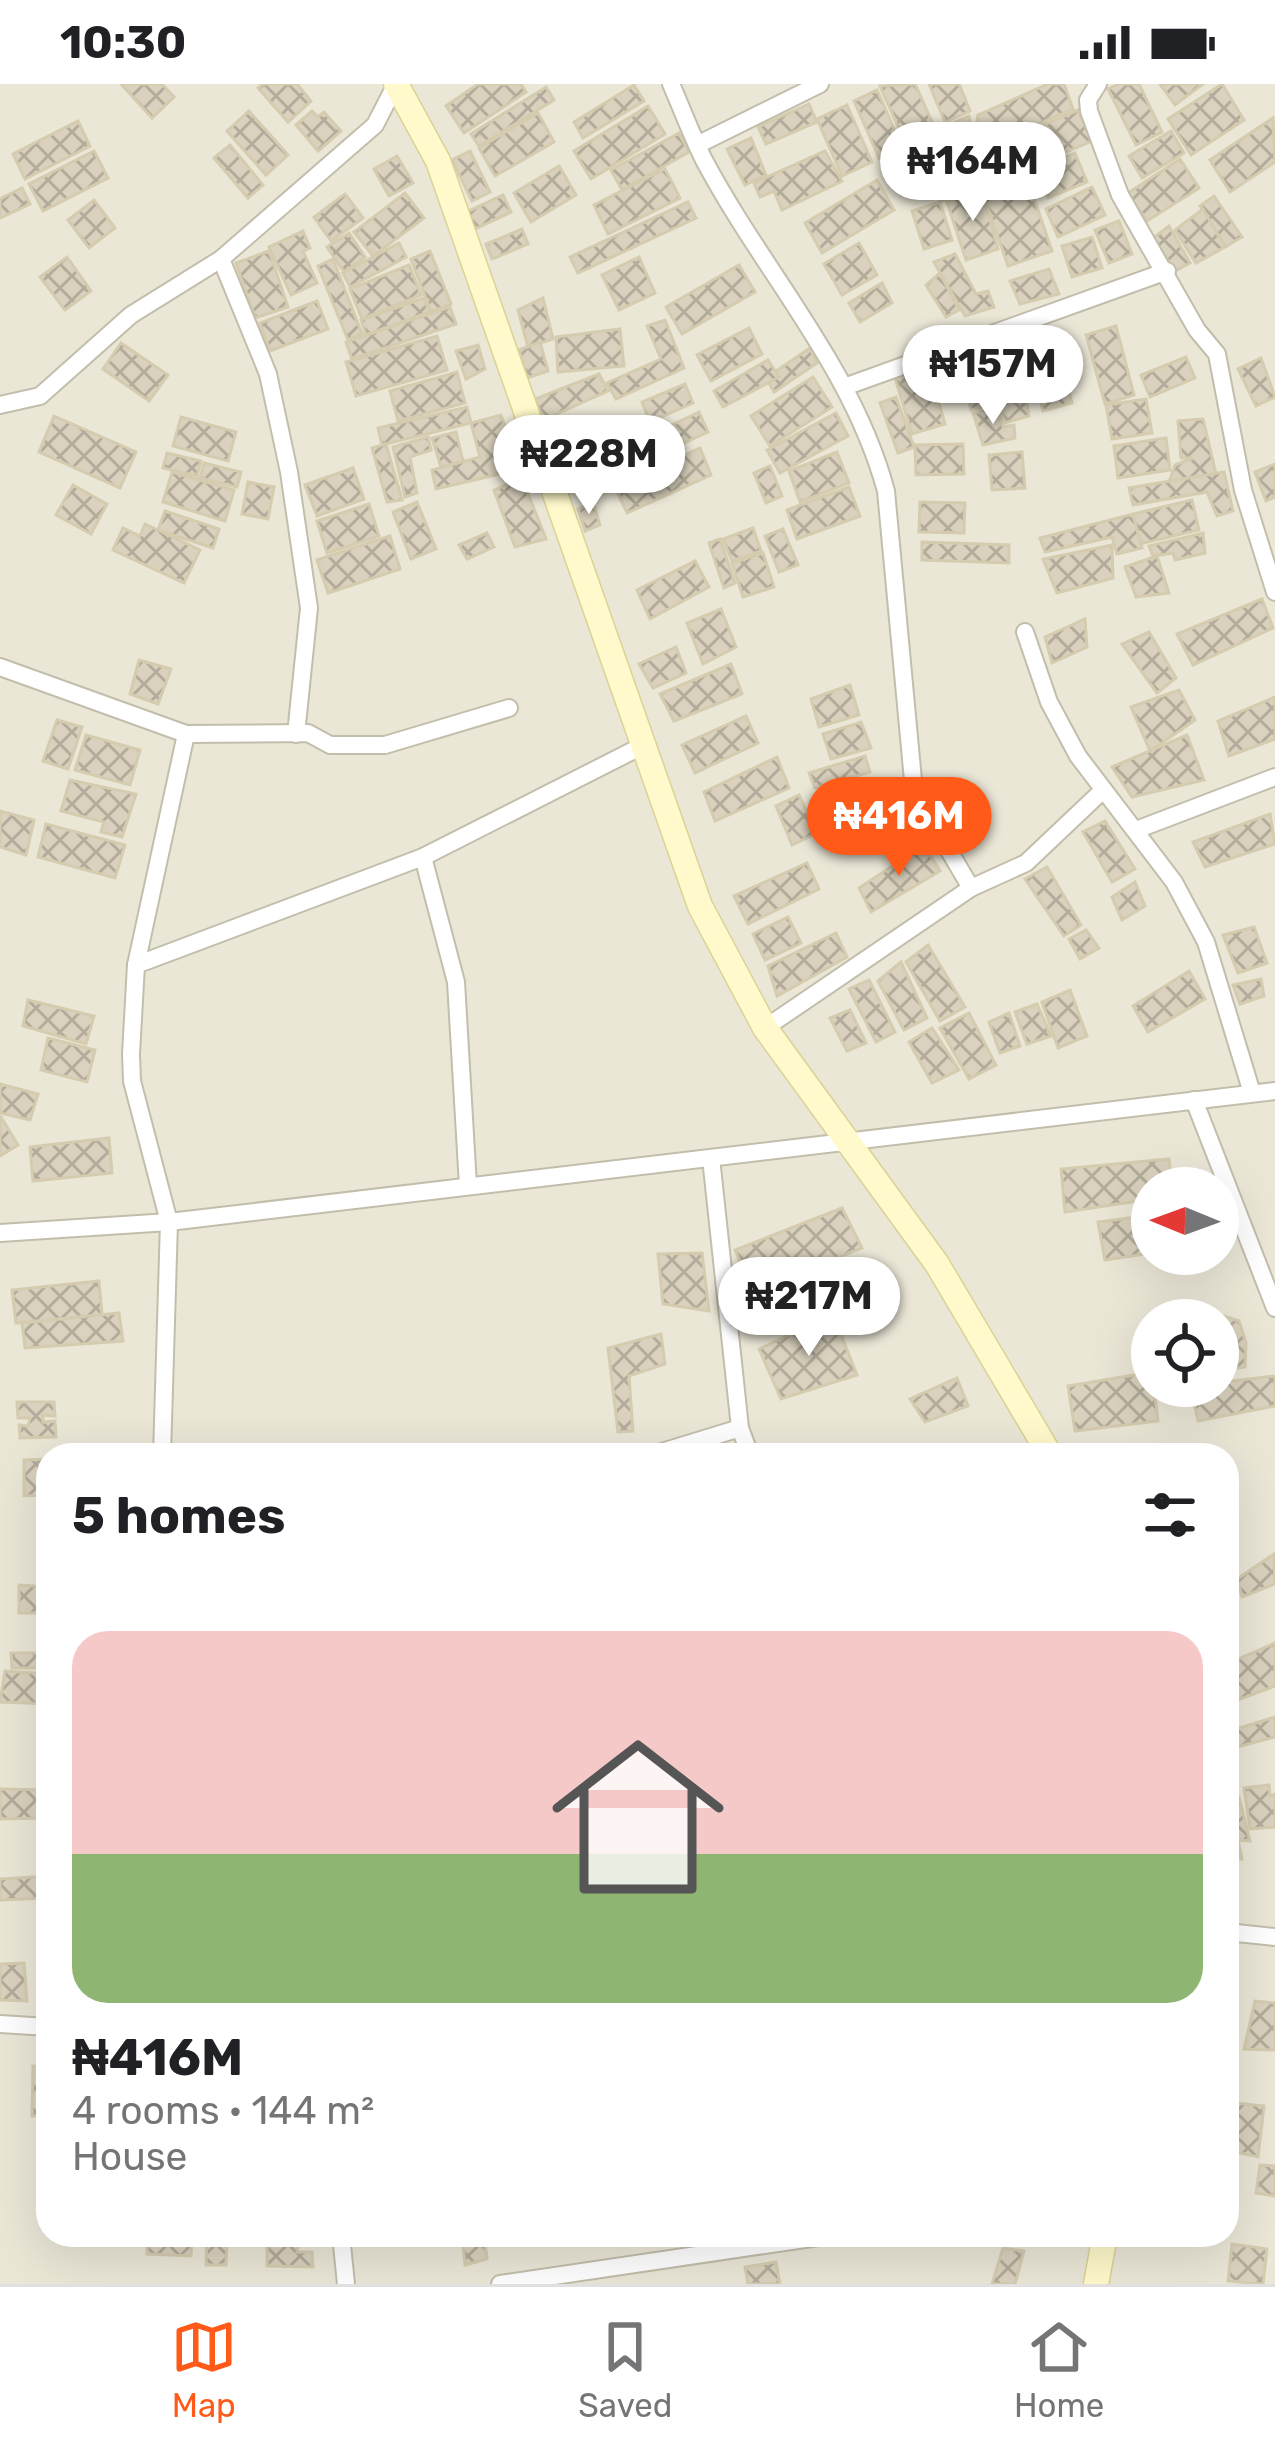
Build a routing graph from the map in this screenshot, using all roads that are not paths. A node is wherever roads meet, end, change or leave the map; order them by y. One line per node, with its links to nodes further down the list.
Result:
1 (396, 84): 6 (street); 16 (street)
2 (670, 84): 5 (street)
3 (820, 84): 5 (street)
4 (1098, 84): 7 (street)
5 (698, 145): 8 (street)
6 (220, 260): 9 (street); 15 (street)
7 (1167, 271): 8 (street); 10 (street)
8 (848, 386): 21 (street)
9 (0, 405)
10 (1275, 592)
11 (1025, 632): 18 (street)
12 (0, 667): 14 (street)
13 (509, 708): 15 (street)
14 (186, 734): 15 (street); 22 (street)
15 (296, 734)
16 (644, 745): 20 (street); 23 (street)
17 (1275, 778): 19 (street)
18 (1101, 792): 19 (street); 21 (street)
19 (1136, 830): 25 (street)
20 (423, 857): 22 (street); 29 (street)
21 (971, 888): 23 (street)
22 (136, 965): 30 (street)
23 (765, 1028): 27 (street)
24 (1275, 1090): 25 (street)
25 (1252, 1094): 26 (street)
26 (1194, 1100): 27 (street); 32 (street)
27 (850, 1141): 28 (street); 37 (street)
28 (711, 1158): 29 (street); 33 (street)
29 (468, 1186): 30 (street)
30 (169, 1222): 31 (street); 34 (street)
31 (0, 1233)
32 (1275, 1308)
33 (740, 1428): 35 (street); 36 (street)
34 (162, 1443)
35 (691, 1443)
36 (746, 1443)
37 (1043, 1443)
38 (1239, 1933): 39 (street)
39 (1275, 1937)
40 (0, 2024): 41 (street)
41 (36, 2026)
42 (342, 2247): 45 (street)
43 (751, 2247): 46 (street)
44 (1103, 2247): 47 (street)
45 (346, 2284)
46 (500, 2284)
47 (1096, 2284)

